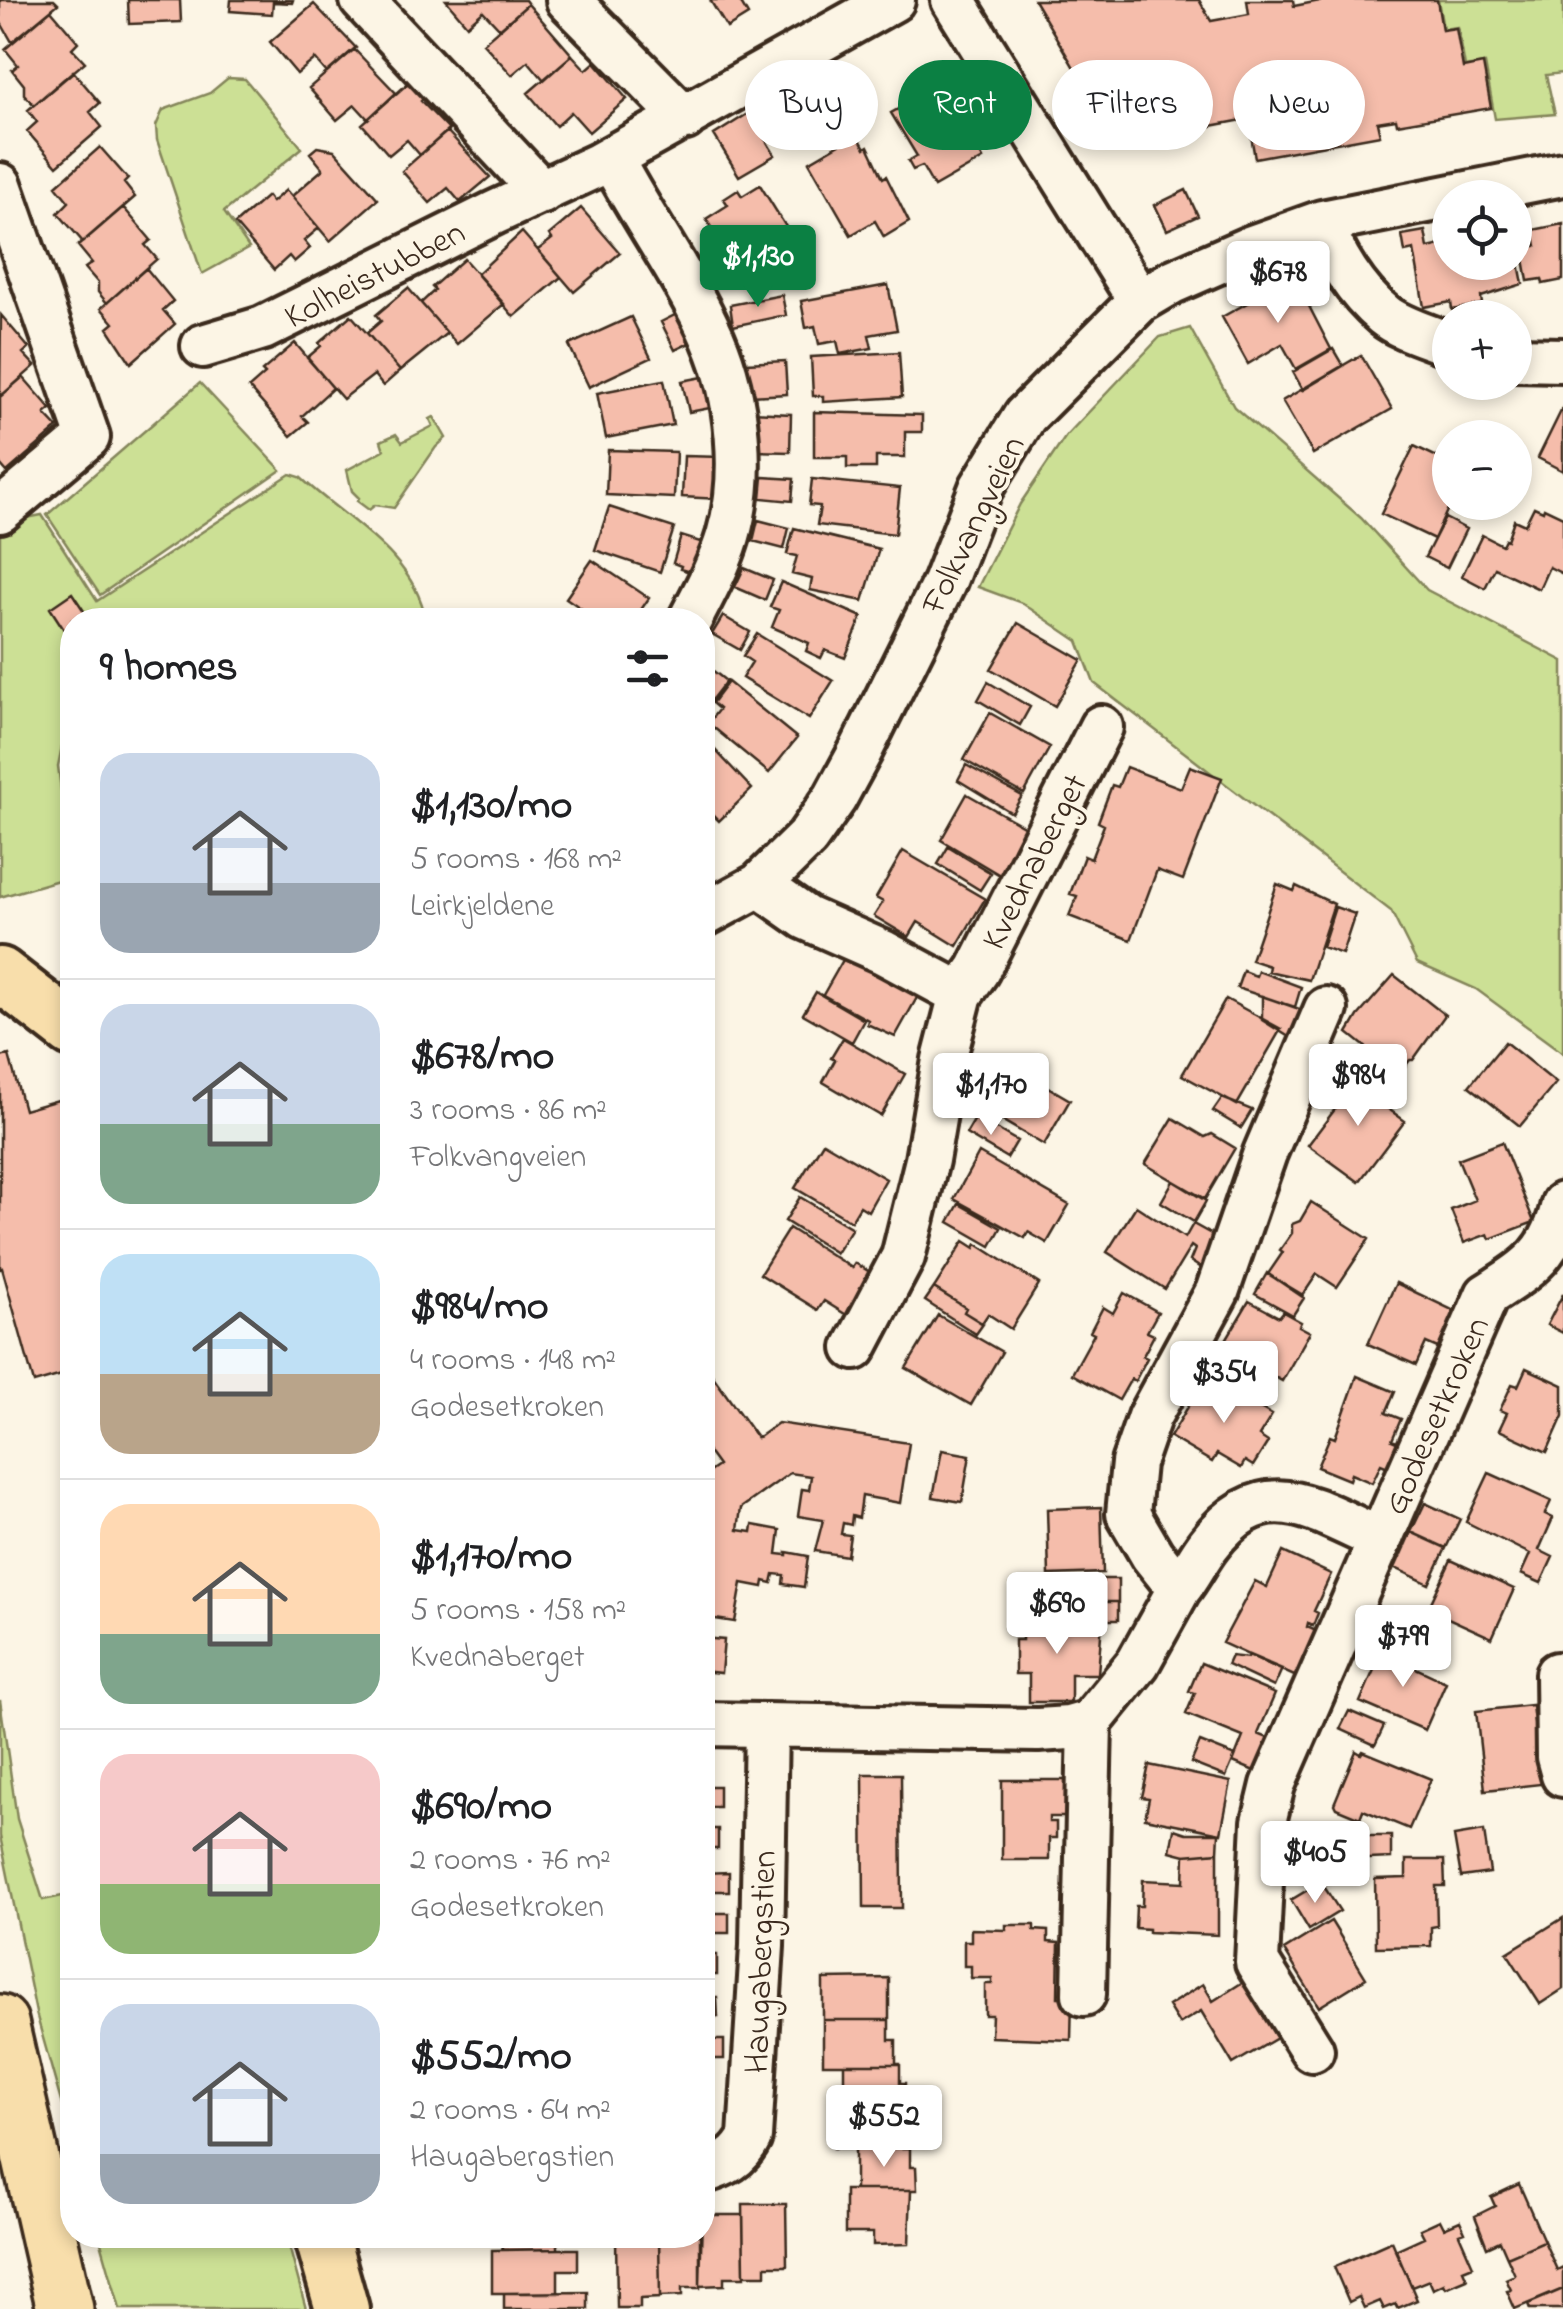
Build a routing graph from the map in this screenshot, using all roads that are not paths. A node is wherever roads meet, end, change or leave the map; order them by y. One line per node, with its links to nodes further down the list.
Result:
1 (362, 0): 9 (street)
2 (568, 0): 5 (street)
3 (893, 0): 5 (street, Kolheistubben)
4 (953, 0): 11 (street)
5 (685, 118): 6 (street, Kolheistubben)
6 (612, 158): 9 (street, Kolheistubben); 17 (street)
7 (1563, 174): 10 (street, Folkvangveien)
8 (0, 185): 16 (street)
9 (542, 192): 13 (street, Kolheistubben)
10 (1322, 222): 11 (street, Folkvangveien); 12 (street)
11 (1140, 301): 19 (street, Folkvangveien)
12 (1432, 337)
13 (203, 346)
14 (1532, 359): 15 (street)
15 (1563, 360)
16 (0, 511)
17 (696, 608)
18 (1101, 727): 22 (street, Kvednaberget)
19 (760, 885): 20 (street, Folkvangveien); 22 (street)
20 (715, 909)
21 (0, 974): 24 (main road)
22 (961, 994): 26 (street, Kvednaberget)
23 (1326, 1009): 28 (street)
24 (60, 1021)
25 (1563, 1204): 27 (street, Godesetkroken)
26 (855, 1348)
27 (1380, 1540): 28 (street, Godesetkroken); 36 (street, Godesetkroken)
28 (1179, 1588): 30 (street, Godesetkroken)
29 (1557, 1674): 33 (street)
30 (1090, 1722): 32 (street); 34 (street)
31 (715, 1724): 32 (street)
32 (766, 1726): 37 (street, Haugabergstien)
33 (1563, 1775)
34 (1084, 1994)
35 (0, 2023): 39 (highway)
36 (1312, 2050)
37 (715, 2168)
38 (325, 2248): 40 (main road)
39 (65, 2309)
40 (342, 2309)

